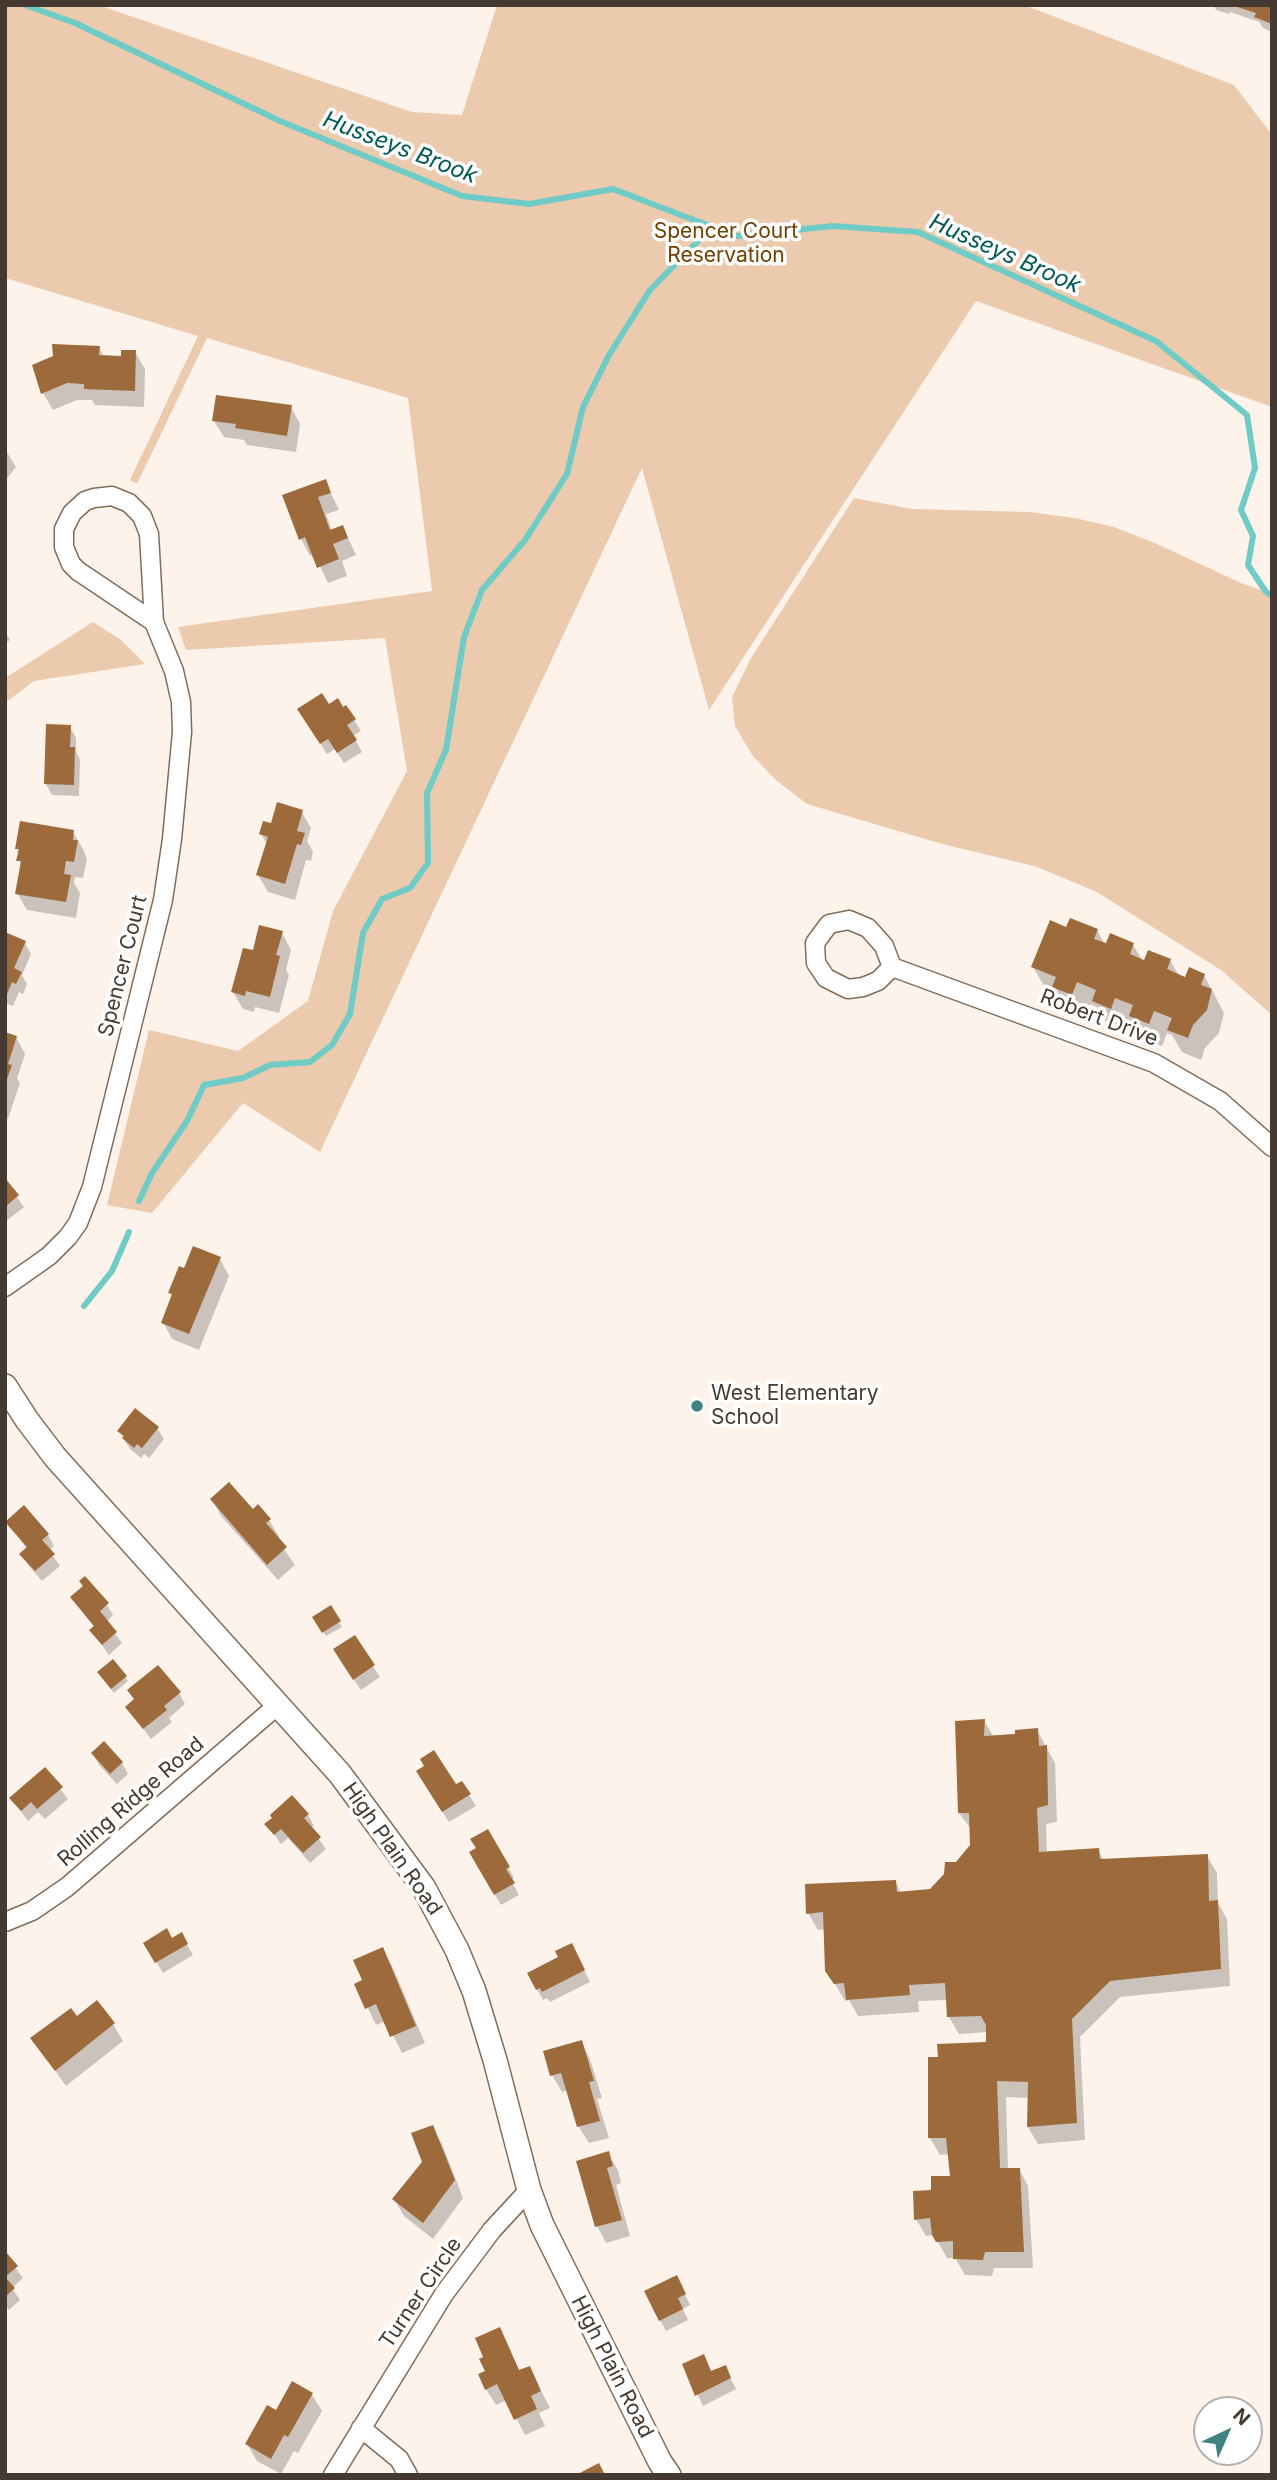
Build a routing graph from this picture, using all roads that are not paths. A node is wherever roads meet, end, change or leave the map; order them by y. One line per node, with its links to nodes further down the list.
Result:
1 (154, 622): 1 (street, Spencer Court); 4 (street, Spencer Court)
2 (892, 967): 2 (street); 3 (street, Robert Drive)
3 (1272, 1147)
4 (5, 1287)
5 (5, 1386): 6 (street, High Plain Road)
6 (279, 1704): 7 (street, Rolling Ridge Road); 8 (street, High Plain Road)
7 (5, 1922)
8 (529, 2190): 9 (street, Turner Circle); 12 (street, High Plain Road)
9 (361, 2428): 10 (street, Turner Circle); 11 (street)
10 (333, 2475)
11 (408, 2475)
12 (669, 2475)

